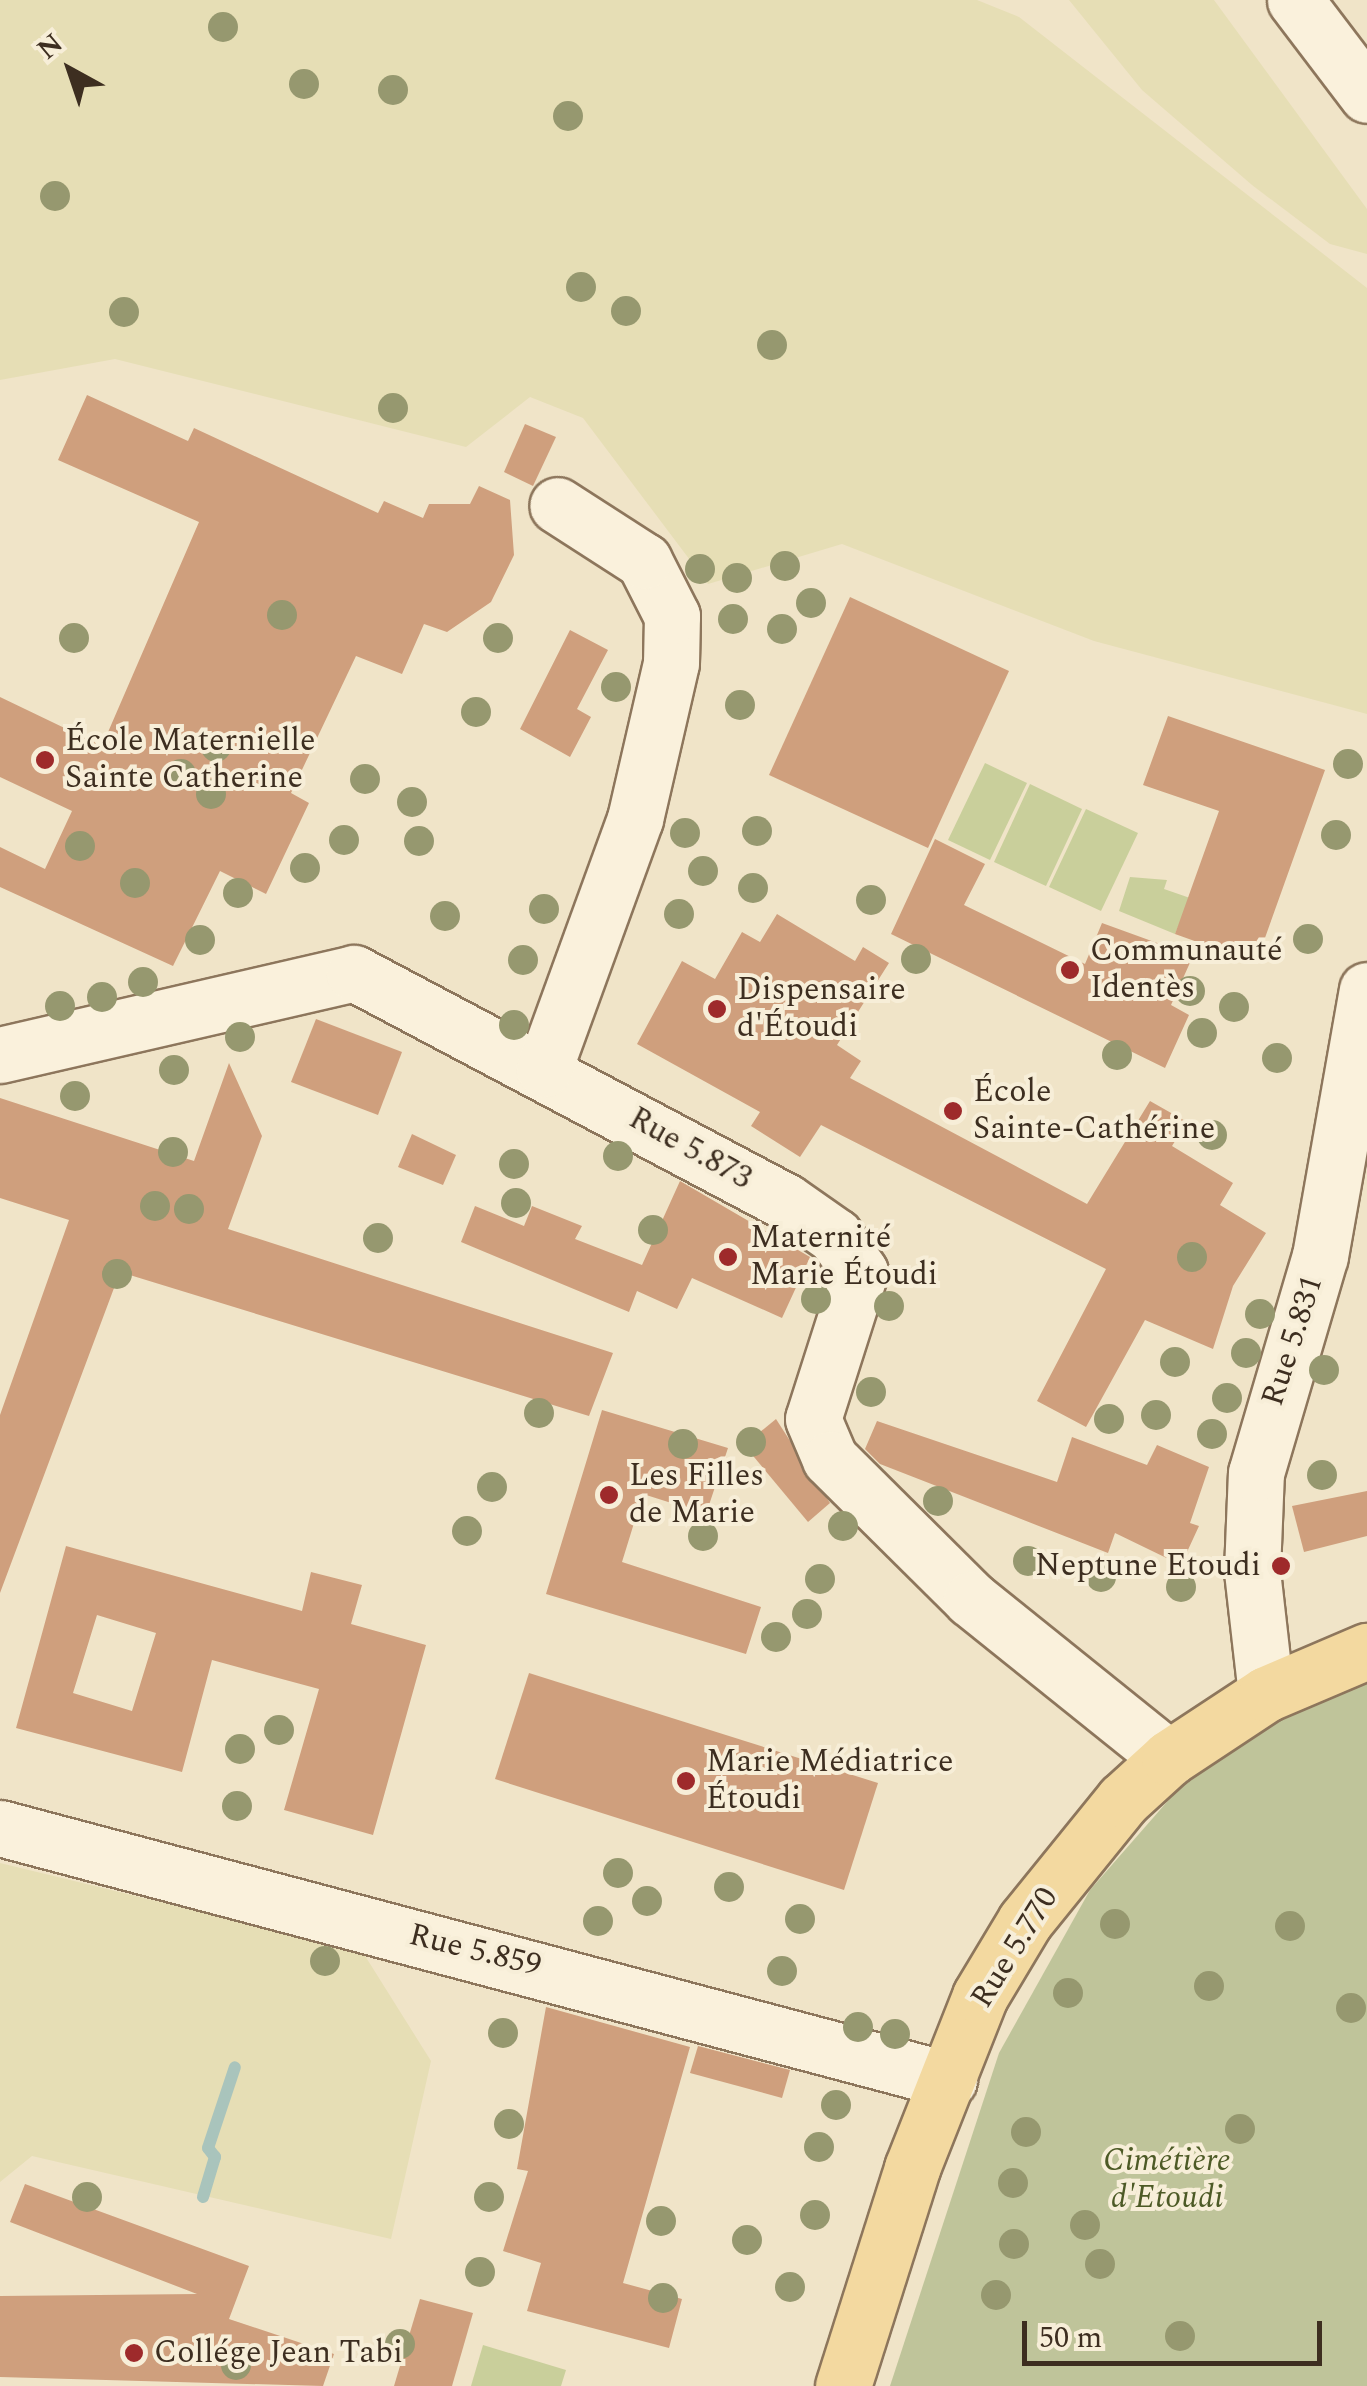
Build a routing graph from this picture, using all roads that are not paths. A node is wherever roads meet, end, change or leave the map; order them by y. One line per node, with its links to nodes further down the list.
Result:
1 (1295, 0): 2 (street)
2 (1367, 95)
3 (557, 506): 6 (street)
4 (1364, 1018): 8 (street, Rue 5.831)
5 (0, 1055): 6 (street, Rue 5.873)
6 (544, 1069): 9 (street, Rue 5.873)
7 (1367, 1651): 8 (main road, Rue 5.770)
8 (1266, 1694): 9 (main road, Rue 5.770)
9 (1169, 1758): 11 (main road, Rue 5.770)
10 (0, 1828): 11 (street, Rue 5.859)
11 (949, 2080): 12 (main road, Rue 5.770)
12 (843, 2386)

